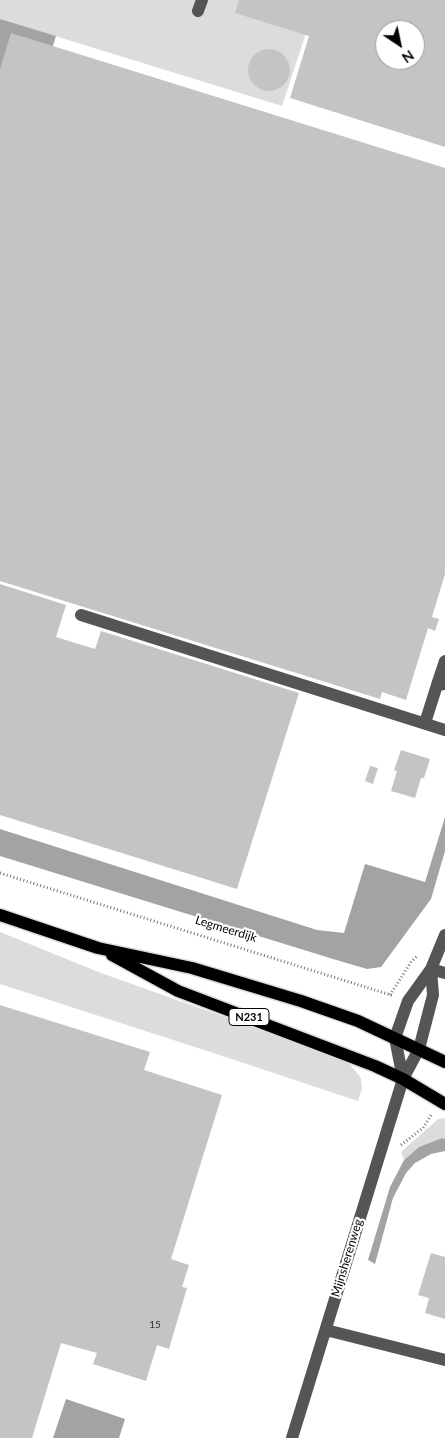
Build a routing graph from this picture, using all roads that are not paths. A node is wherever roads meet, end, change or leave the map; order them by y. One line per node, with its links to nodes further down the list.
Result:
1 (81, 615): 4 (street)
2 (445, 661): 3 (street)
3 (441, 685): 4 (street)
4 (425, 723): 5 (street)
5 (445, 730)
6 (0, 916): 8 (main road, N231)
7 (445, 935): 9 (street, Mijnsherenweg)
8 (98, 948): 11 (main road, N231); 14 (main road, N231)
9 (431, 968): 10 (street); 11 (street, Mijnsherenweg); 12 (street, Mijnsherenweg)
10 (445, 972)
11 (395, 1038): 12 (main road, N231); 14 (street, Mijnsherenweg)
12 (419, 1049): 13 (main road, N231); 14 (street, Mijnsherenweg)
13 (445, 1062)
14 (403, 1079): 15 (main road, N231); 16 (street, Mijnsherenweg)
15 (442, 1102)
16 (326, 1330): 17 (street); 18 (street, Mijnsherenweg)
17 (445, 1360)
18 (292, 1438)

